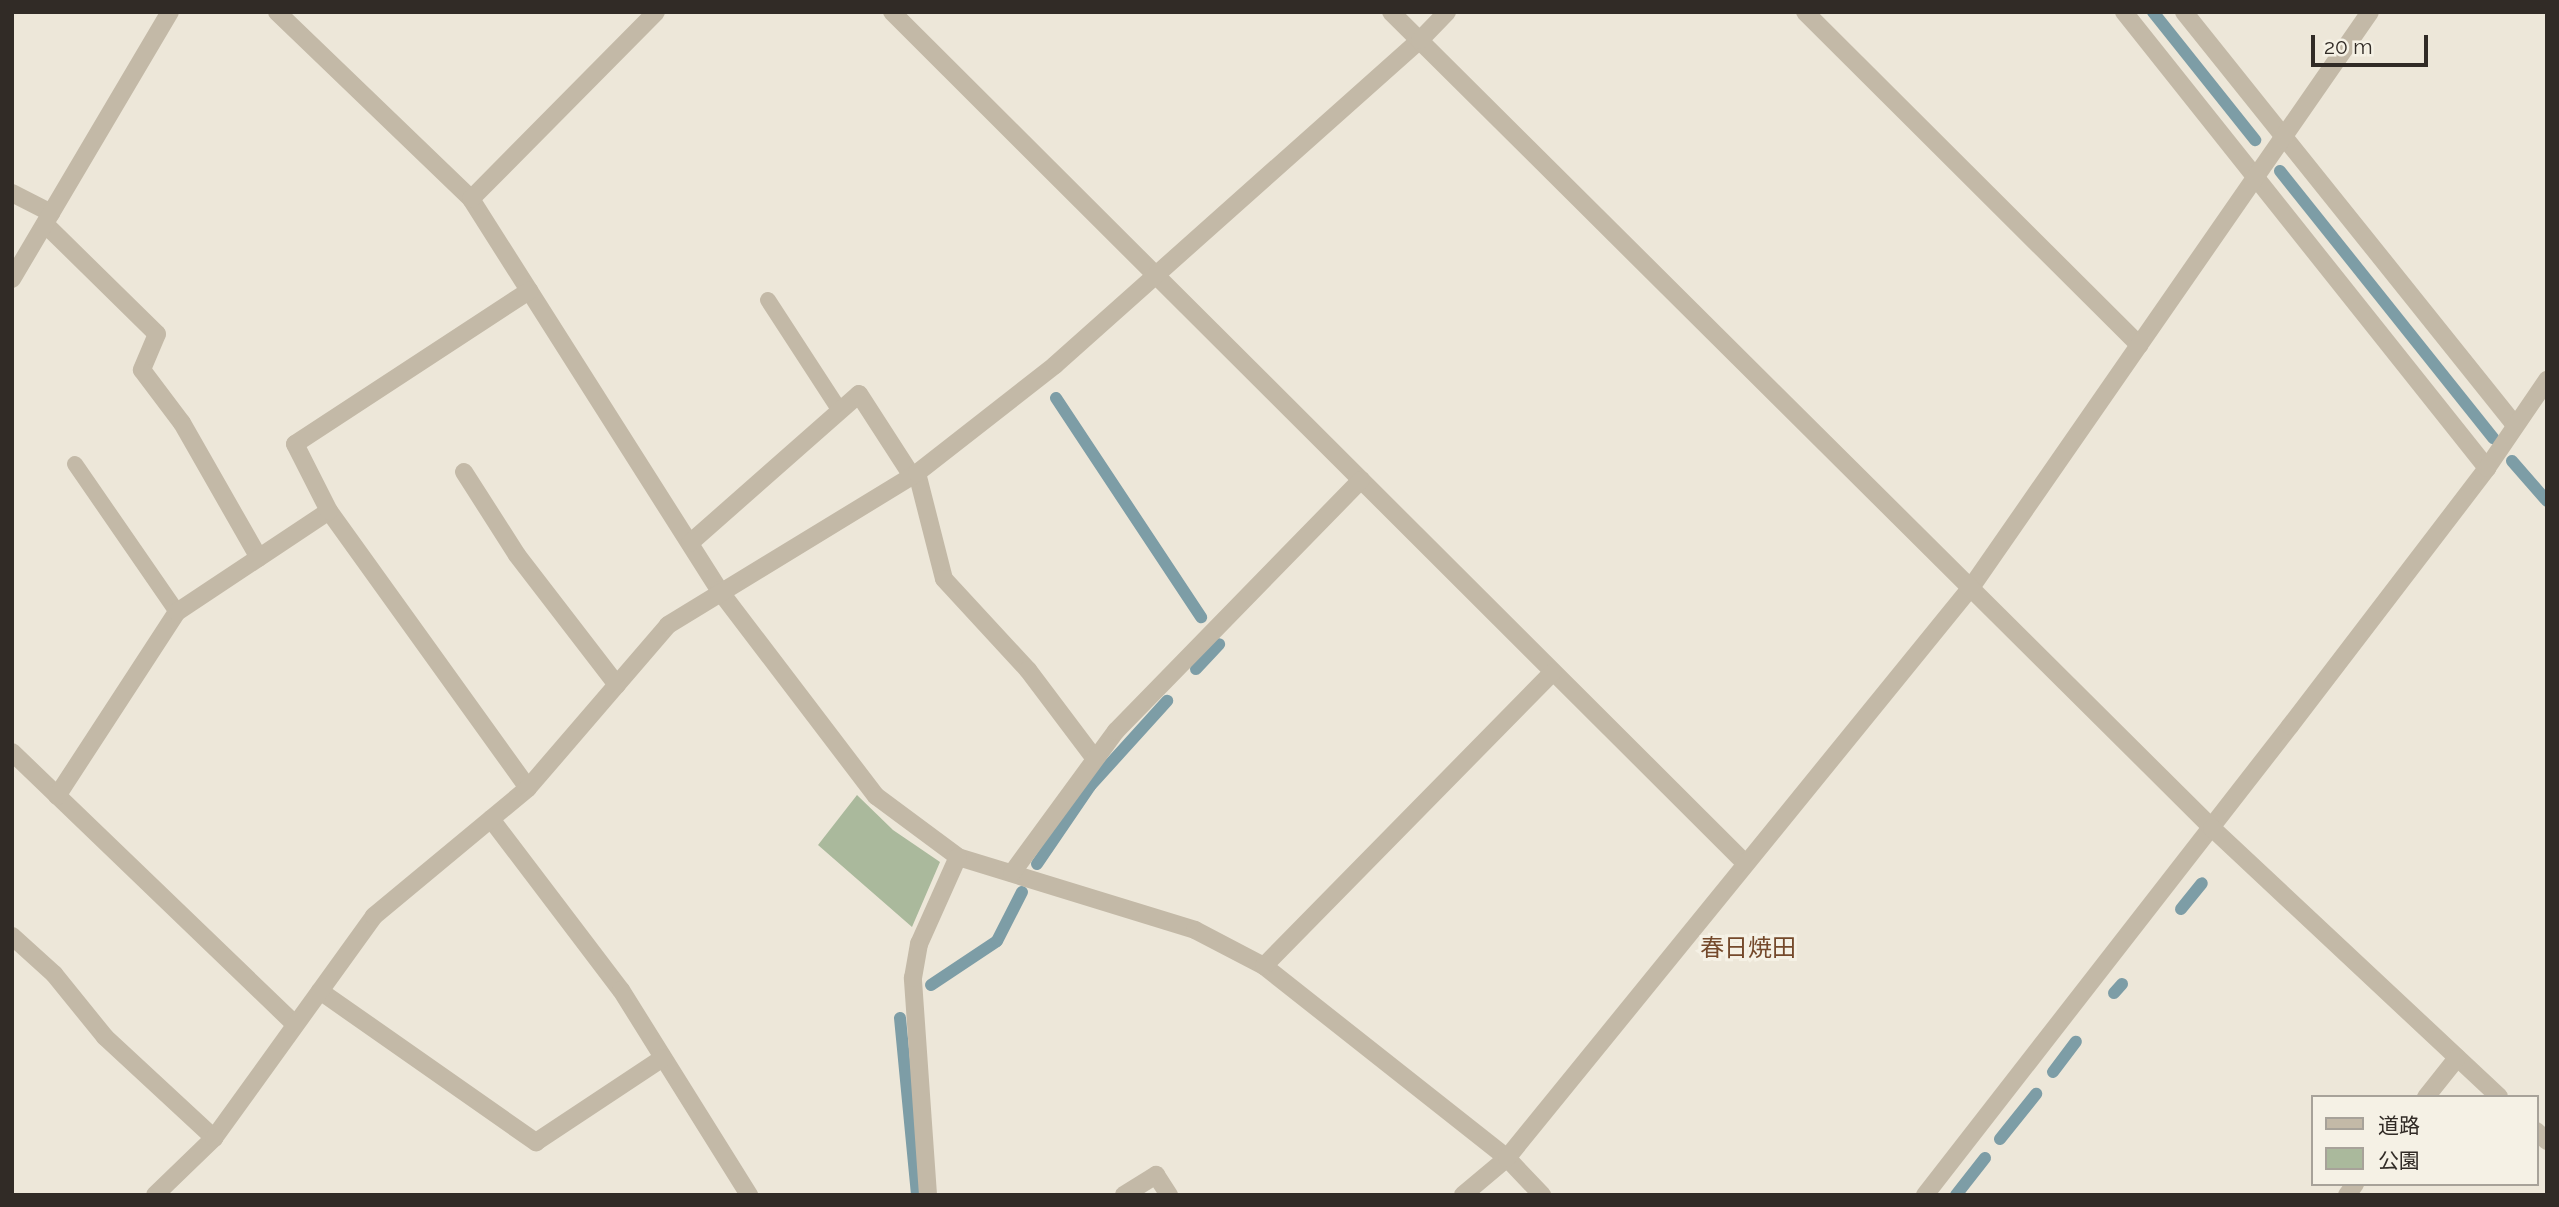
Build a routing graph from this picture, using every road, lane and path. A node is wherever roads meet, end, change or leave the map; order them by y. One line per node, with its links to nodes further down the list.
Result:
1 (170, 12): 16 (street)
2 (277, 12): 15 (street)
3 (656, 12): 15 (street)
4 (892, 12): 17 (street)
5 (1391, 12): 11 (street)
6 (1447, 12): 11 (street)
7 (1805, 12): 21 (street)
8 (2124, 12): 13 (street)
9 (2184, 12): 12 (street)
10 (2370, 12): 12 (street)
11 (1420, 40): 17 (street); 33 (street)
12 (2284, 137): 13 (street); 24 (street)
13 (2256, 176): 21 (street); 26 (street)
14 (12, 193): 16 (street)
15 (471, 199): 19 (street)
16 (48, 218): 18 (street); 32 (street)
17 (1154, 273): 28 (street); 29 (street)
18 (12, 279)
19 (529, 290): 30 (street); 31 (street)
20 (768, 300): 23 (lane)
21 (2139, 345): 33 (street)
22 (2547, 380): 24 (street)
23 (841, 411): 28 (street); 31 (street)
24 (2515, 425): 26 (street)
25 (75, 464): 35 (lane)
26 (2487, 468): 43 (street)
27 (464, 472): 37 (street)
28 (914, 475): 34 (street); 39 (street)
29 (1361, 480): 36 (street); 39 (street)
30 (330, 511): 32 (street); 40 (street)
31 (690, 543): 34 (street)
32 (259, 558): 35 (street)
33 (1972, 586): 43 (street); 45 (street)
34 (719, 590): 37 (street); 44 (street)
35 (177, 612): 41 (street)
36 (1553, 671): 45 (street); 48 (street)
37 (617, 685): 40 (street)
38 (12, 752): 41 (street)
39 (1095, 759): 46 (street)
40 (528, 788): 42 (street)
41 (58, 796): 50 (street)
42 (491, 819): 49 (street); 51 (street)
43 (2212, 828): 52 (street); 64 (street)
44 (958, 857): 46 (street); 59 (street)
45 (1744, 862): 56 (street)
46 (1012, 873): 48 (street)
47 (12, 936): 55 (street)
48 (1264, 966): 56 (street)
49 (320, 991): 50 (street); 51 (street)
50 (296, 1024): 55 (street)
51 (663, 1058): 58 (street)
52 (2457, 1058): 53 (street); 54 (street)
53 (2428, 1095)
54 (2497, 1095)
55 (214, 1138): 57 (street)
56 (1507, 1158): 62 (street); 63 (street)
57 (155, 1195)
58 (749, 1195)
59 (928, 1195)
60 (1125, 1195): 61 (street)
61 (1169, 1195)
62 (1463, 1195)
63 (1542, 1195)
64 (1925, 1195)

